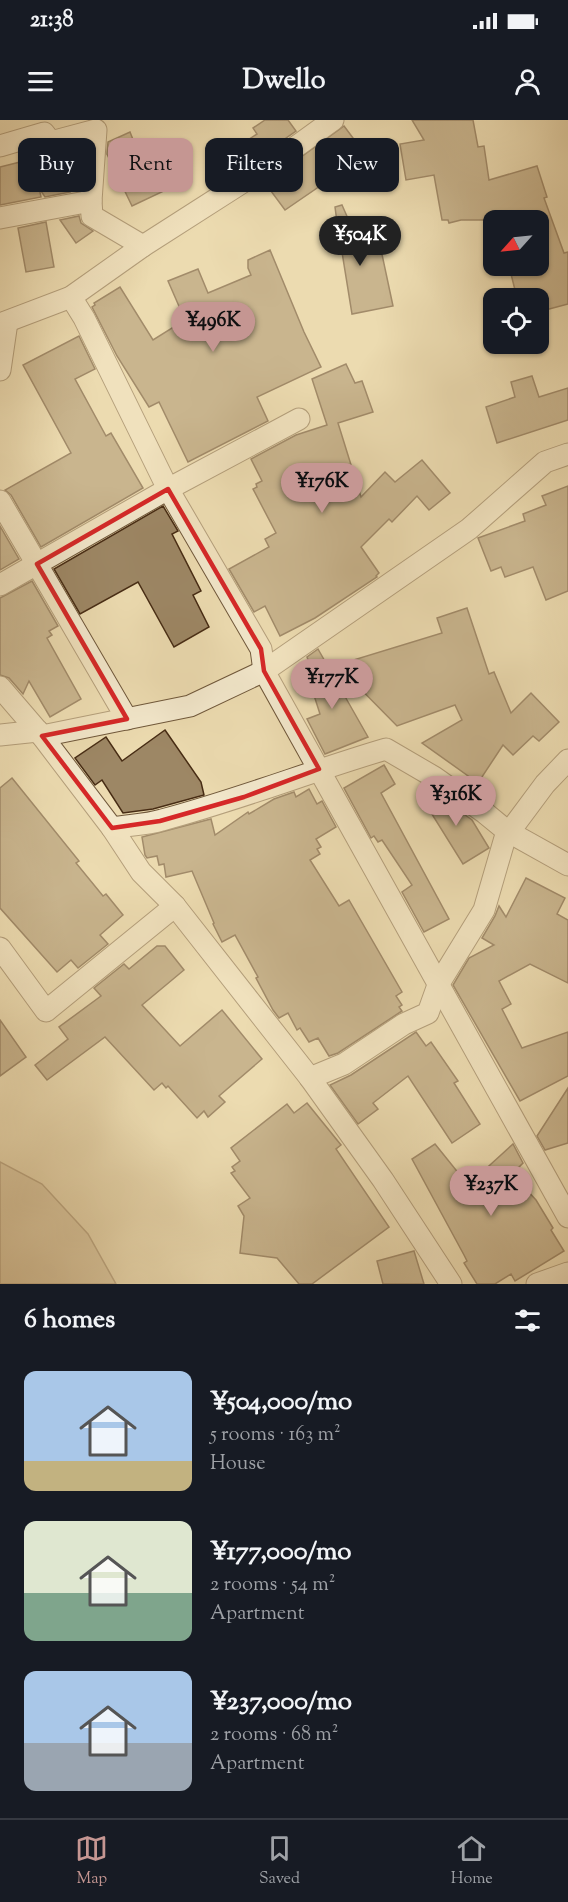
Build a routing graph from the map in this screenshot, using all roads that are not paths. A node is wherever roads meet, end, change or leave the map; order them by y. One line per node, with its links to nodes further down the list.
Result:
1 (333, 120): 5 (street)
2 (0, 146): 3 (street)
3 (91, 201): 4 (street); 5 (street)
4 (0, 218)
5 (143, 246): 6 (street)
6 (71, 297): 7 (street); 11 (street)
7 (4, 323): 8 (street)
8 (0, 370)
9 (298, 419): 11 (street)
10 (568, 454): 15 (street)
11 (168, 489): 13 (street); 15 (street)
12 (0, 501): 13 (street)
13 (37, 564): 14 (street); 17 (street)
14 (0, 585)
15 (264, 671): 17 (street); 21 (street)
16 (0, 687): 18 (street)
17 (127, 719): 18 (street)
18 (40, 733): 19 (street); 22 (street)
19 (0, 735)
20 (568, 760): 23 (street)
21 (319, 769): 22 (street); 23 (street); 27 (street)
22 (112, 828): 25 (street)
23 (507, 831): 24 (street); 27 (street)
24 (568, 865)
25 (175, 906): 26 (street); 28 (street)
26 (0, 948)
27 (438, 985): 28 (street); 29 (street)
28 (310, 1078): 31 (street)
29 (568, 1218)
30 (568, 1273): 32 (street)
31 (451, 1284)
32 (537, 1284)

